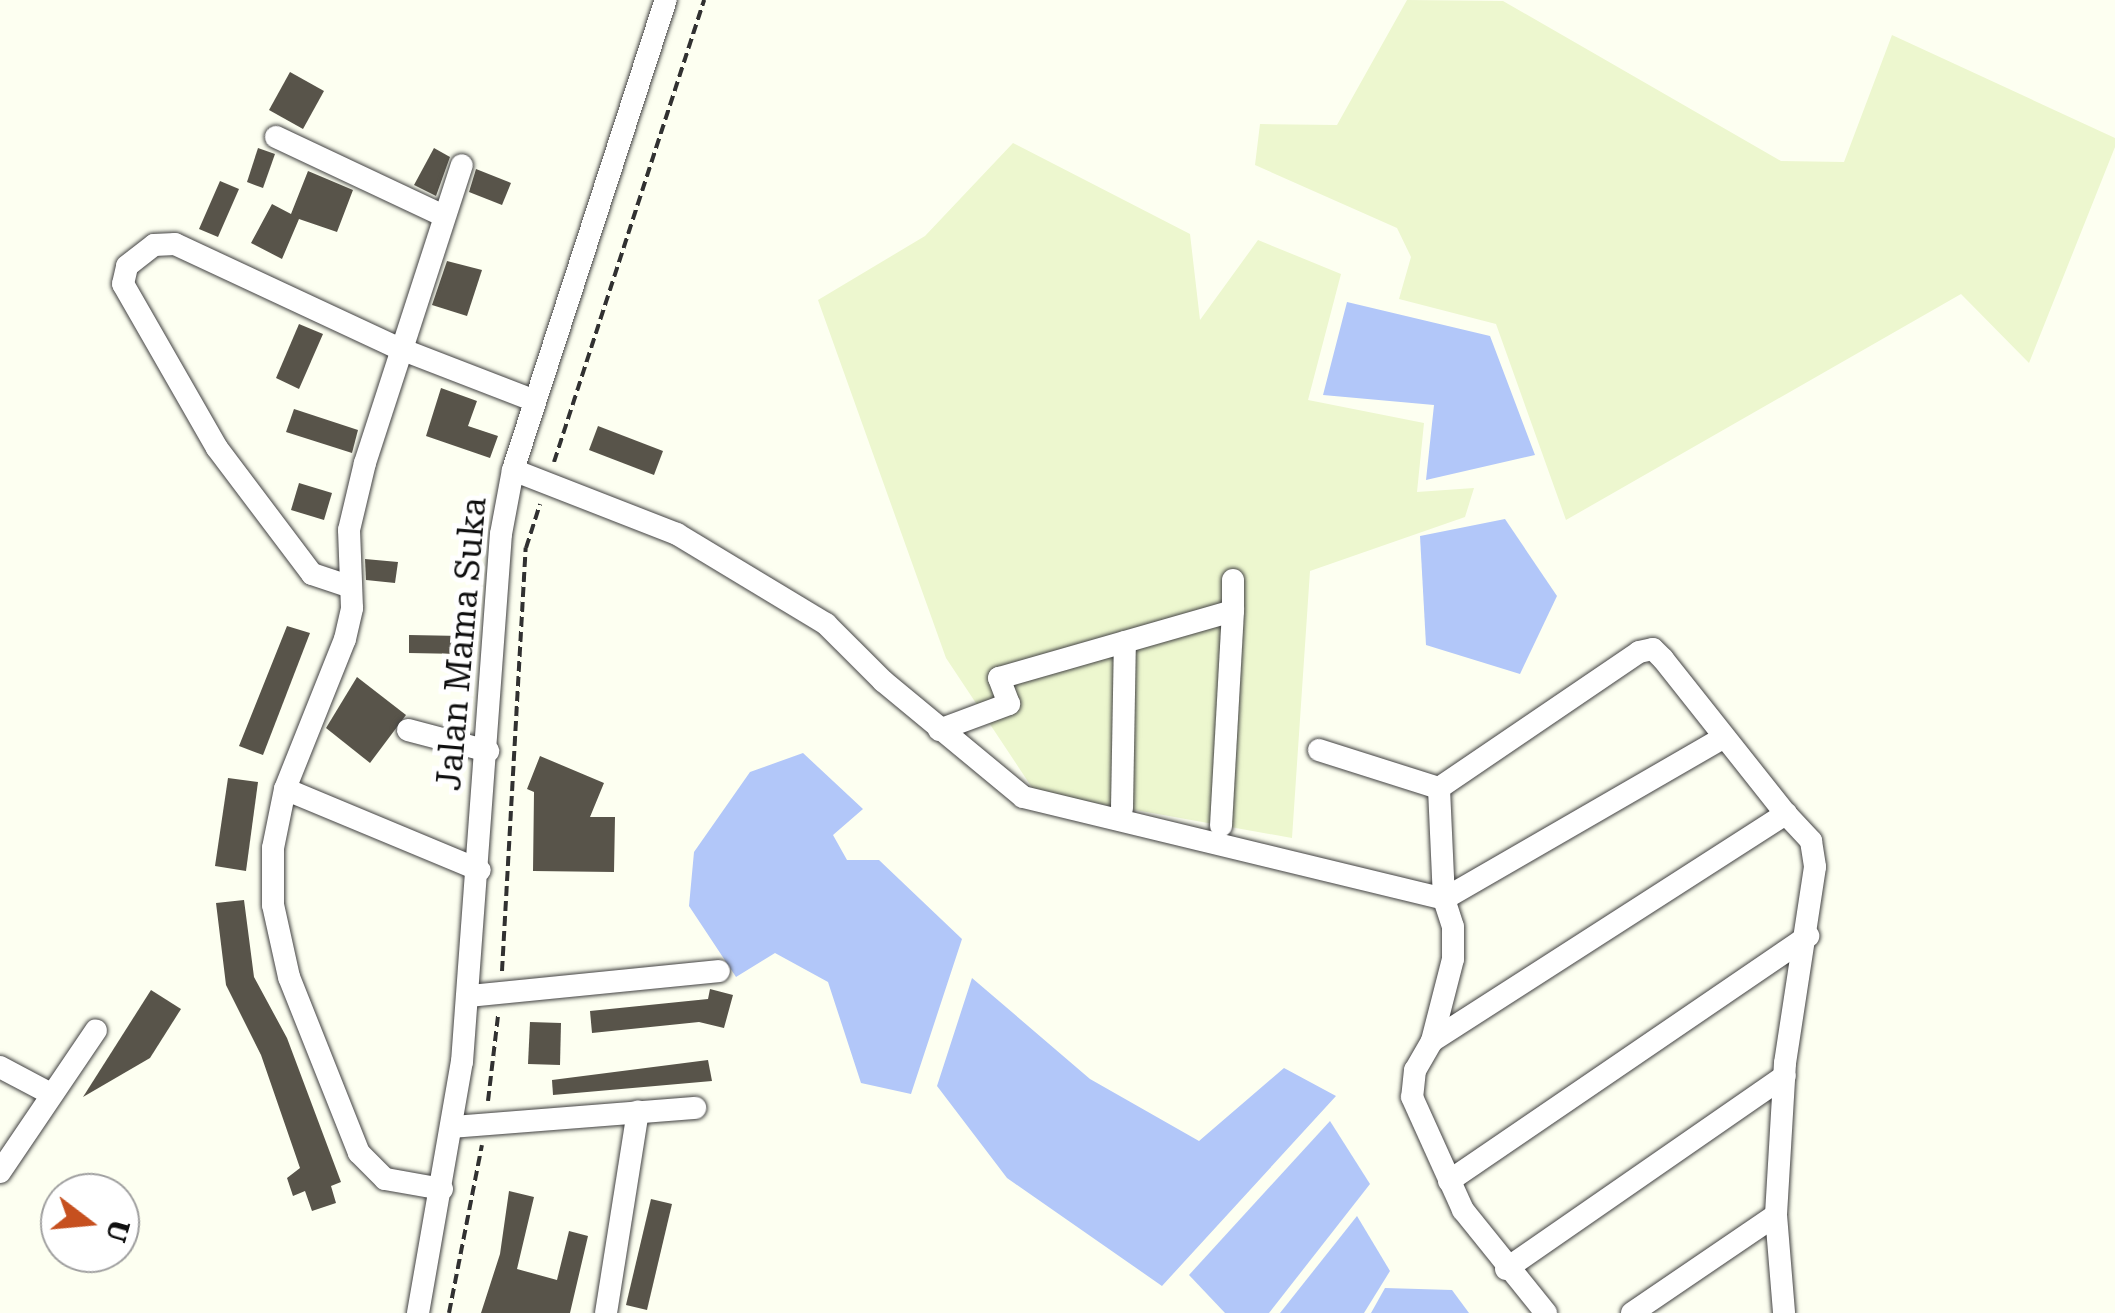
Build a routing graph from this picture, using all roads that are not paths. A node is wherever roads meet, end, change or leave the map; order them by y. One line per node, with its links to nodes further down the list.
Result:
1 (666, 0): 6 (street, Jalan Mama Suka)
2 (276, 136): 4 (street)
3 (462, 165): 4 (street)
4 (444, 216): 5 (street)
5 (398, 348): 6 (street); 9 (street); 9 (street)
6 (533, 400): 7 (street, Jalan Mama Suka)
7 (513, 470): 13 (street); 16 (street, Jalan Mama Suka)
8 (1234, 580): 10 (street)
9 (351, 587): 17 (street)
10 (1233, 611): 11 (street); 21 (street)
11 (1125, 642): 13 (street); 19 (street)
12 (408, 730): 16 (street)
13 (939, 730): 23 (street)
14 (1721, 739): 18 (street); 20 (street); 23 (street)
15 (1319, 750): 18 (street)
16 (488, 751): 22 (street, Jalan Mama Suka)
17 (286, 788): 22 (street); 37 (street)
18 (1439, 788): 23 (street)
19 (1122, 808)
20 (1786, 814): 24 (street); 28 (street)
21 (1221, 826)
22 (480, 870): 26 (street, Jalan Mama Suka)
23 (1444, 898): 28 (street)
24 (1808, 936): 30 (street); 36 (street)
25 (718, 971): 26 (street)
26 (469, 996): 34 (street, Jalan Mama Suka)
27 (96, 1030): 31 (street)
28 (1432, 1042): 36 (street)
29 (0, 1067): 31 (street)
30 (1784, 1076): 38 (street); 39 (street)
31 (51, 1094): 35 (street)
32 (695, 1108): 33 (street)
33 (638, 1112): 34 (street); 41 (street)
34 (452, 1127): 37 (street, Jalan Mama Suka)
35 (0, 1172)
36 (1449, 1180): 39 (street)
37 (442, 1189): 40 (street, Jalan Mama Suka)
38 (1776, 1215): 43 (street); 44 (street)
39 (1506, 1268): 42 (street)
40 (418, 1313)
41 (606, 1313)
42 (1546, 1313)
43 (1632, 1313)
44 (1784, 1313)

